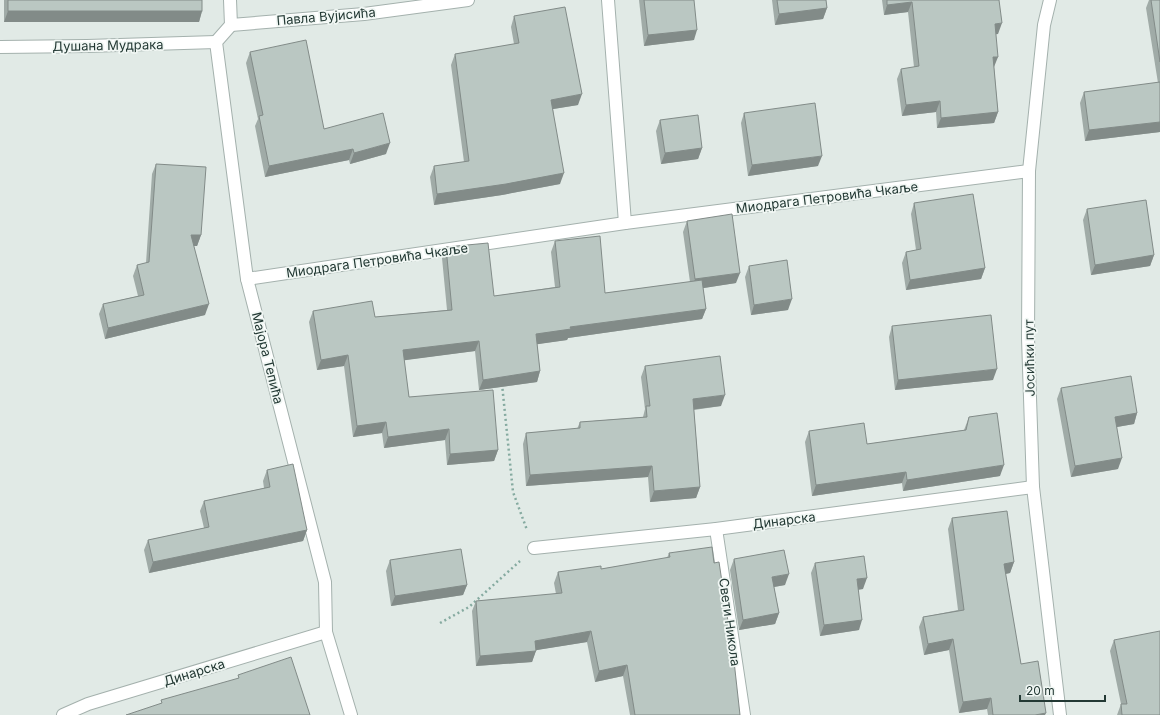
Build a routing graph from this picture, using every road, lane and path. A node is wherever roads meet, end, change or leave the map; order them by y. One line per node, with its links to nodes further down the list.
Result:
1 (230, 0): 5 (street)
2 (468, 0): 5 (street, Павла Вујисића)
3 (608, 0): 9 (street)
4 (1050, 0): 8 (street, Јосићки пут)
5 (231, 25): 6 (street)
6 (216, 42): 7 (street, Душана Мудрака); 10 (street, Мајора Тепића)
7 (0, 47)
8 (1029, 171): 9 (street, Миодрага Петровића Чкаље); 12 (street, Јосићки пут)
9 (625, 223): 10 (street, Миодрага Петровића Чкаље)
10 (248, 279): 16 (street, Мајора Тепића)
11 (502, 382): 14 (path)
12 (1033, 487): 13 (street, Динарска); 20 (street, Јосићки пут)
13 (716, 529): 14 (street, Динарска); 19 (street, Свети Никола)
14 (534, 548): 15 (path)
15 (440, 623)
16 (326, 632): 17 (street, Динарска); 18 (street, Мајора Тепића)
17 (63, 715)
18 (351, 715)
19 (744, 715)
20 (1060, 715)

